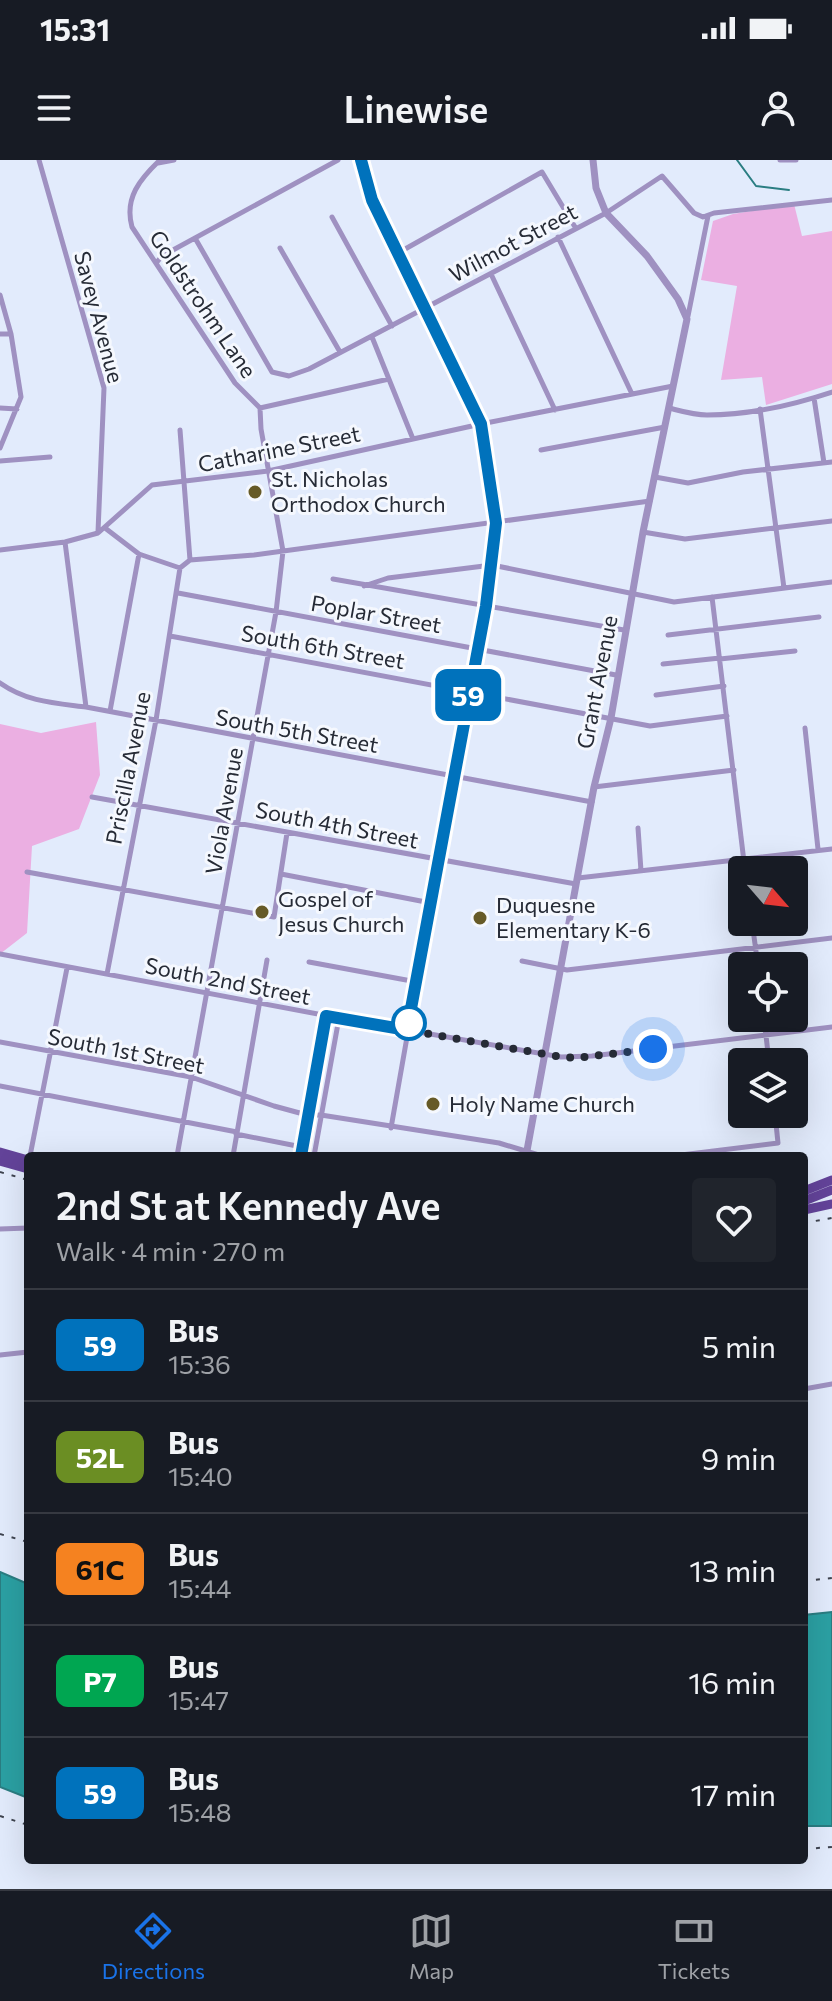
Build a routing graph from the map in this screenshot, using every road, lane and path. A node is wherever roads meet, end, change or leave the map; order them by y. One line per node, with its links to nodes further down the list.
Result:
1 (39, 160): 59 (street, Savey Avenue)
2 (174, 160): 8 (street)
3 (338, 160): 15 (street)
4 (361, 160): 17 (street)
5 (593, 160): 10 (street)
6 (780, 160): 7 (street)
7 (796, 160)
8 (158, 162): 18 (street, Goldstrohm Lane)
9 (832, 200): 11 (street)
10 (606, 213): 11 (street, Wilmot Street); 13 (street, Wilmot Street); 22 (street)
11 (708, 216): 22 (street, Grant Avenue)
12 (332, 217): 23 (street)
13 (575, 227): 14 (street, Wilmot Street); 17 (street)
14 (558, 237): 19 (street, Wilmot Street); 31 (street)
15 (195, 238): 18 (street); 27 (street, Wilmot Street)
16 (280, 248): 27 (street)
17 (398, 253): 21 (street)
18 (157, 262): 34 (street, Goldstrohm Lane)
19 (491, 274): 21 (street, Wilmot Street); 38 (street)
20 (0, 295): 25 (street)
21 (425, 309): 23 (street, Wilmot Street); 39 (street)
22 (687, 319): 29 (street, Grant Avenue)
23 (392, 326): 26 (street, Wilmot Street)
24 (0, 334): 25 (street)
25 (11, 334): 36 (street)
26 (372, 337): 27 (street, Wilmot Street); 28 (street)
27 (340, 352)
28 (389, 379): 34 (street); 42 (street)
29 (674, 386): 31 (street, Catharine Street); 35 (street, Grant Avenue)
30 (832, 392): 32 (street)
31 (632, 394): 38 (street, Catharine Street)
32 (814, 398): 37 (street); 48 (street)
33 (0, 408): 36 (street)
34 (260, 408): 50 (street, Goldstrohm Lane)
35 (669, 408): 37 (street); 40 (street, Grant Avenue)
36 (17, 409): 43 (street)
37 (760, 409): 49 (street)
38 (555, 410): 39 (street, Catharine Street)
39 (481, 424): 42 (street, Catharine Street); 55 (street)
40 (665, 427): 44 (street); 51 (street, Grant Avenue)
41 (180, 430): 52 (street)
42 (413, 439): 50 (street, Catharine Street)
43 (0, 448)
44 (541, 450)
45 (50, 457): 46 (street)
46 (0, 461)
47 (832, 462): 48 (street)
48 (824, 463): 49 (street)
49 (768, 469): 51 (street); 57 (street)
50 (268, 471): 52 (street, Catharine Street); 62 (street, Viola Avenue)
51 (655, 477): 53 (street, Grant Avenue)
52 (185, 483): 56 (street, Catharine Street); 64 (street)
53 (650, 501): 55 (street); 58 (street, Grant Avenue)
54 (832, 521): 57 (street)
55 (496, 523): 62 (street); 65 (street)
56 (105, 528): 59 (street, Catharine Street); 63 (street)
57 (777, 528): 58 (street); 70 (street)
58 (643, 532): 71 (street, Grant Avenue)
59 (98, 533): 60 (street, Catharine Street)
60 (65, 542): 61 (street, Catharine Street); 91 (street)
61 (0, 550)
62 (283, 551): 64 (street); 75 (street, Viola Avenue)
63 (139, 554): 66 (street); 92 (street)
64 (190, 560): 66 (street)
65 (492, 565): 69 (street); 71 (street); 74 (street)
66 (180, 568): 72 (street, Priscilla Avenue)
67 (333, 579): 69 (street)
68 (832, 582): 70 (street)
69 (364, 586): 74 (street)
70 (784, 588): 73 (street)
71 (633, 592): 73 (street); 78 (street, Grant Avenue)
72 (178, 593): 75 (street, Poplar Street); 80 (street, Priscilla Avenue)
73 (712, 597): 77 (street)
74 (486, 606): 78 (street); 81 (street)
75 (276, 612): 81 (street, Poplar Street); 83 (street, Viola Avenue)
76 (819, 617): 77 (street)
77 (716, 629): 79 (street); 84 (street)
78 (624, 630): 86 (street, Grant Avenue)
79 (668, 635)
80 (170, 636): 83 (street, South 6th Street); 95 (street, Priscilla Avenue)
81 (478, 649): 86 (street, Poplar Street); 89 (street)
82 (795, 651): 84 (street)
83 (268, 653): 89 (street, South 6th Street); 97 (street, Viola Avenue)
84 (720, 658): 85 (street); 88 (street)
85 (663, 664)
86 (616, 675): 94 (street, Grant Avenue)
87 (0, 683): 91 (street, South 5th Street)
88 (724, 686): 90 (street); 93 (street)
89 (469, 690): 94 (street, South 6th Street); 99 (street)
90 (656, 695)
91 (86, 707): 92 (street, South 5th Street)
92 (110, 711): 95 (street, South 5th Street)
93 (727, 716): 94 (street, South 6th Street); 98 (street)
94 (611, 718): 100 (street, Grant Avenue)
95 (156, 720): 97 (street, South 5th Street); 103 (street, Priscilla Avenue)
96 (805, 728): 107 (street)
97 (253, 740): 99 (street, South 5th Street); 104 (street, Viola Avenue)
98 (734, 770): 100 (street); 109 (street)
99 (453, 776): 102 (street, South 5th Street); 111 (street)
100 (594, 787): 102 (street, Grant Avenue)
101 (92, 797): 103 (street, South 4th Street)
102 (592, 802): 116 (street, Grant Avenue)
103 (138, 806): 104 (street, South 4th Street); 117 (street, Priscilla Avenue)
104 (239, 823): 106 (street, South 4th Street); 119 (street, Viola Avenue)
105 (638, 828): 113 (street)
106 (287, 833): 111 (street, South 4th Street); 115 (street)
107 (818, 849): 108 (street, South 4th Street); 110 (street, South 4th Street)
108 (832, 849)
109 (744, 856)
110 (766, 856)
111 (438, 860): 116 (street, South 4th Street); 118 (street)
112 (728, 861): 113 (street, South 4th Street)
113 (641, 871): 116 (street, South 4th Street)
114 (27, 872): 117 (street)
115 (281, 874): 118 (street); 119 (street)
116 (576, 881): 129 (street, Grant Avenue)
117 (123, 890): 119 (street); 130 (street, Priscilla Avenue)
118 (431, 903): 131 (street)
119 (222, 908): 132 (street, Viola Avenue)
120 (754, 936): 122 (street)
121 (832, 938): 122 (street)
122 (755, 947): 123 (street); 129 (street)
123 (756, 952)
124 (0, 954): 128 (street, South 2nd Street)
125 (267, 960): 133 (street)
126 (522, 961): 129 (street)
127 (309, 962): 131 (street)
128 (67, 968): 130 (street, South 2nd Street); 142 (street)
129 (560, 968): 143 (street, Grant Avenue)
130 (107, 974): 132 (street, South 2nd Street)
131 (417, 982): 137 (street)
132 (206, 992): 133 (street, South 2nd Street); 144 (street, Viola Avenue)
133 (259, 1002): 134 (street, South 2nd Street); 147 (street)
134 (326, 1016): 135 (street, South 2nd Street); 148 (street)
135 (339, 1018): 137 (street, South 2nd Street); 149 (street)
136 (832, 1027): 139 (street, South 2nd Street)
137 (407, 1030): 143 (street, South 2nd Street); 151 (street)
138 (766, 1032): 139 (street)
139 (766, 1036): 141 (street); 143 (street, South 2nd Street)
140 (0, 1042): 142 (street, South 1st Street)
141 (767, 1048)
142 (50, 1052): 144 (street, South 1st Street); 146 (street)
143 (544, 1054): 162 (street, Grant Avenue)
144 (191, 1077): 147 (street, South 1st Street); 150 (street, Viola Avenue)
145 (0, 1086): 146 (street)
146 (41, 1094): 150 (street); 156 (street)
147 (243, 1094): 148 (street, South 1st Street); 153 (street)
148 (307, 1115): 149 (street, South 1st Street); 154 (street)
149 (321, 1115): 151 (street, South 1st Street); 160 (street)
150 (183, 1123): 153 (street); 157 (street, Viola Avenue)
151 (391, 1128): 161 (street, South 1st Street)
152 (776, 1128): 163 (street)
153 (237, 1133): 154 (street); 158 (street)
154 (302, 1147): 159 (street)
155 (0, 1152): 164 (main road)
156 (30, 1152)
157 (178, 1152)
158 (234, 1152)
159 (301, 1152)
160 (315, 1152)
161 (521, 1152)
162 (526, 1152)
163 (705, 1152)
164 (24, 1157)
165 (0, 1161): 166 (main road)
166 (24, 1168)
167 (832, 1180): 168 (main road)
168 (808, 1189)
169 (832, 1190): 170 (main road)
170 (808, 1199)
171 (832, 1204): 172 (main road)
172 (808, 1209)
173 (24, 1228): 174 (street)
174 (0, 1229)
175 (24, 1352): 176 (street)
176 (0, 1355)
177 (832, 1384): 178 (street)
178 (808, 1388)

